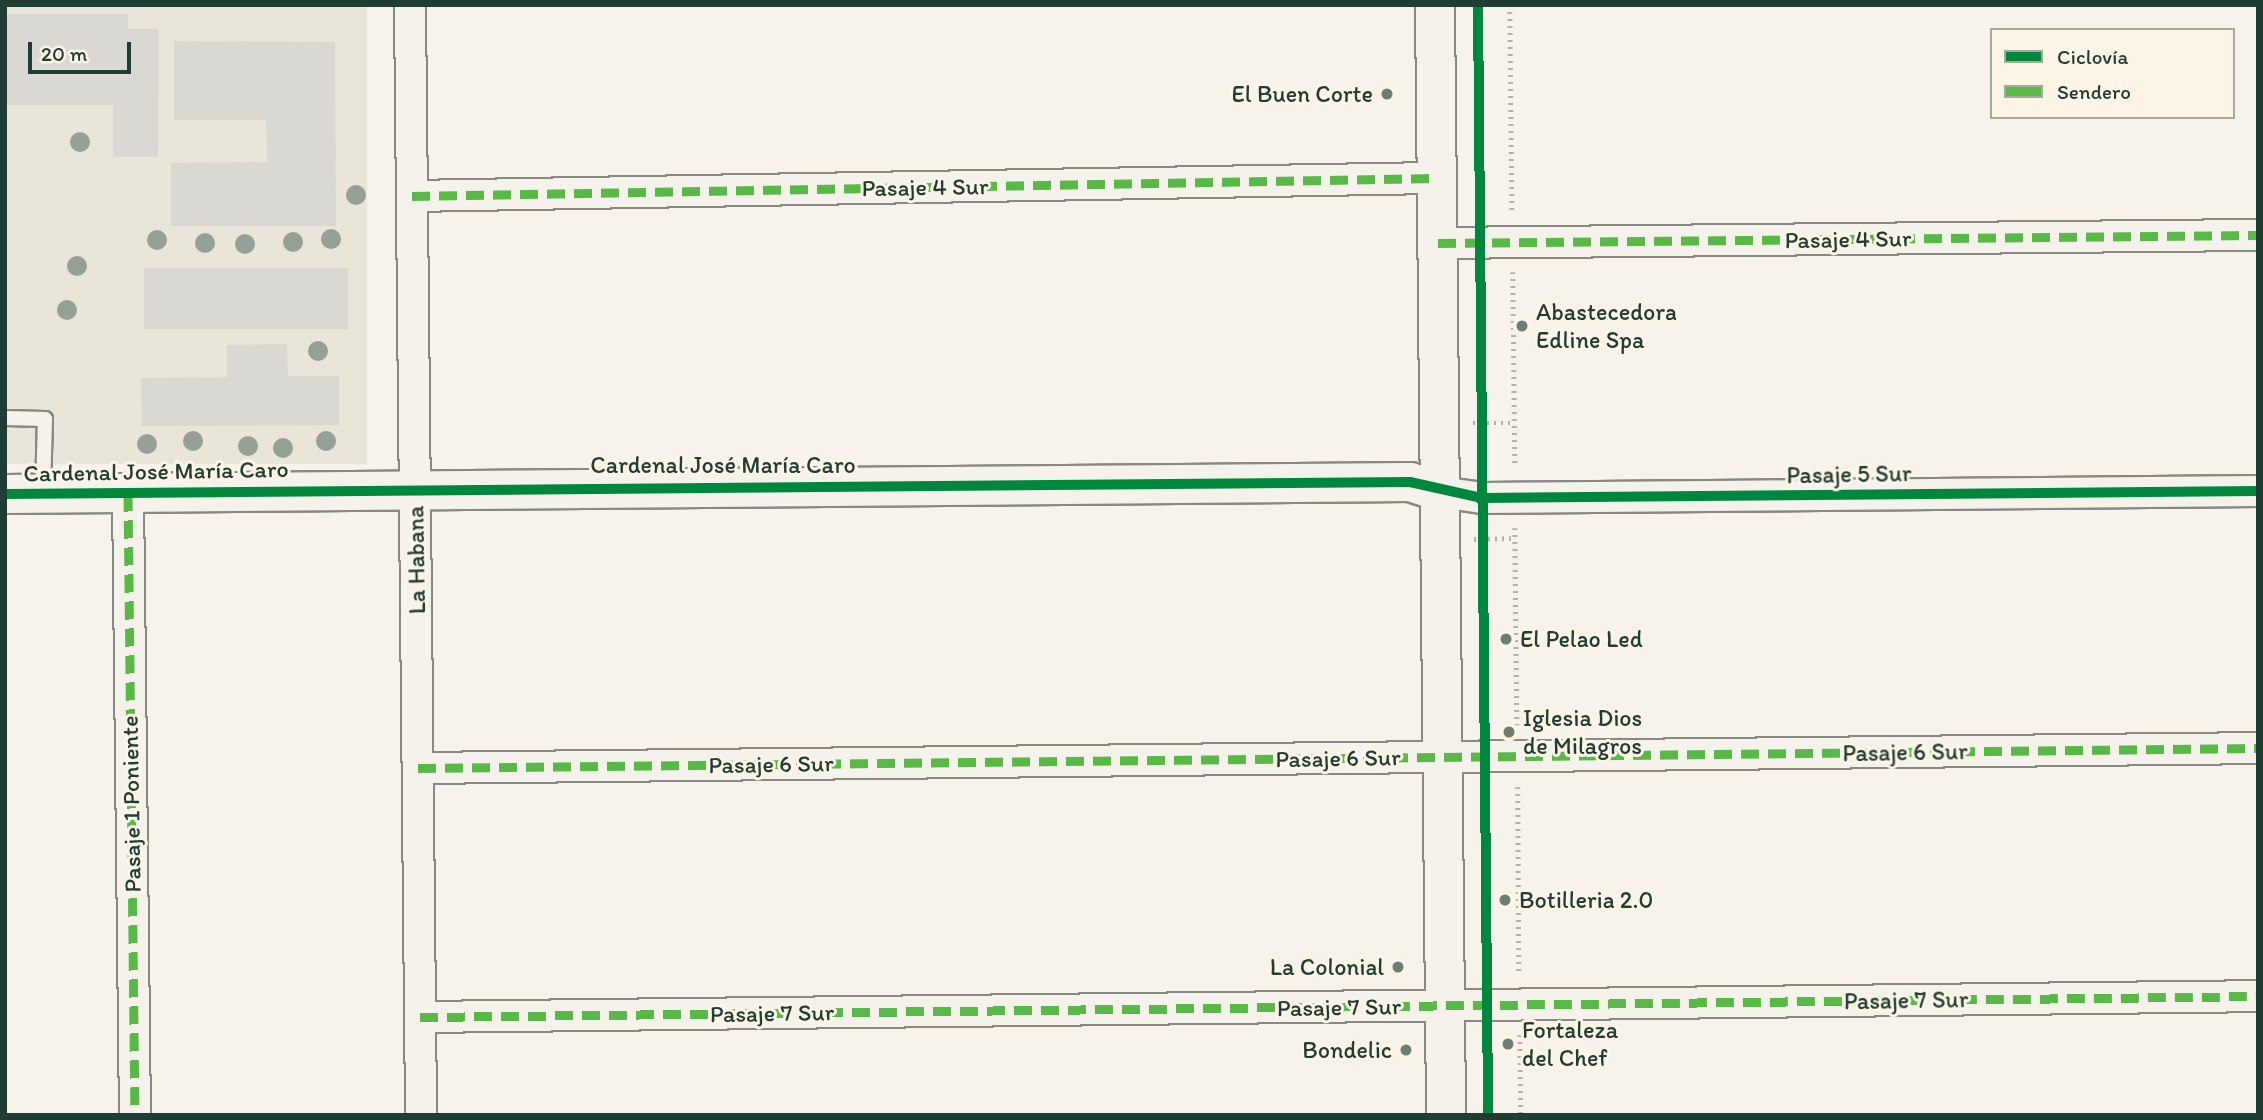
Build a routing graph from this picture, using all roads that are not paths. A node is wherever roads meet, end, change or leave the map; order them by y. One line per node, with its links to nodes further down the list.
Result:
1 (410, 5): 4 (street, La Habana)
2 (1435, 5): 3 (street)
3 (1437, 178): 4 (street, Pasaje 4 Sur); 6 (street)
4 (412, 196): 8 (street, La Habana)
5 (2258, 235): 6 (street, Pasaje 4 Sur)
6 (1438, 243): 10 (street)
7 (5, 418): 13 (lane)
8 (416, 487): 10 (street, Cardenal José María Caro); 11 (street, Cardenal José María Caro); 16 (street, La Habana)
9 (2258, 491): 10 (street, Pasaje 5 Sur)
10 (1440, 492): 15 (street)
11 (128, 493): 13 (street, Cardenal José María Caro); 20 (street, Pasaje 1 Poniente)
12 (5, 494): 13 (street, Cardenal José María Caro)
13 (43, 494)
14 (2258, 748): 15 (street, Pasaje 6 Sur)
15 (1443, 757): 16 (street, Pasaje 6 Sur); 18 (street)
16 (418, 768): 19 (street, La Habana)
17 (2258, 996): 18 (street, Pasaje 7 Sur)
18 (1445, 1006): 19 (street, Pasaje 7 Sur); 22 (street)
19 (420, 1017): 21 (street, La Habana)
20 (135, 1115)
21 (421, 1115)
22 (1446, 1115)

